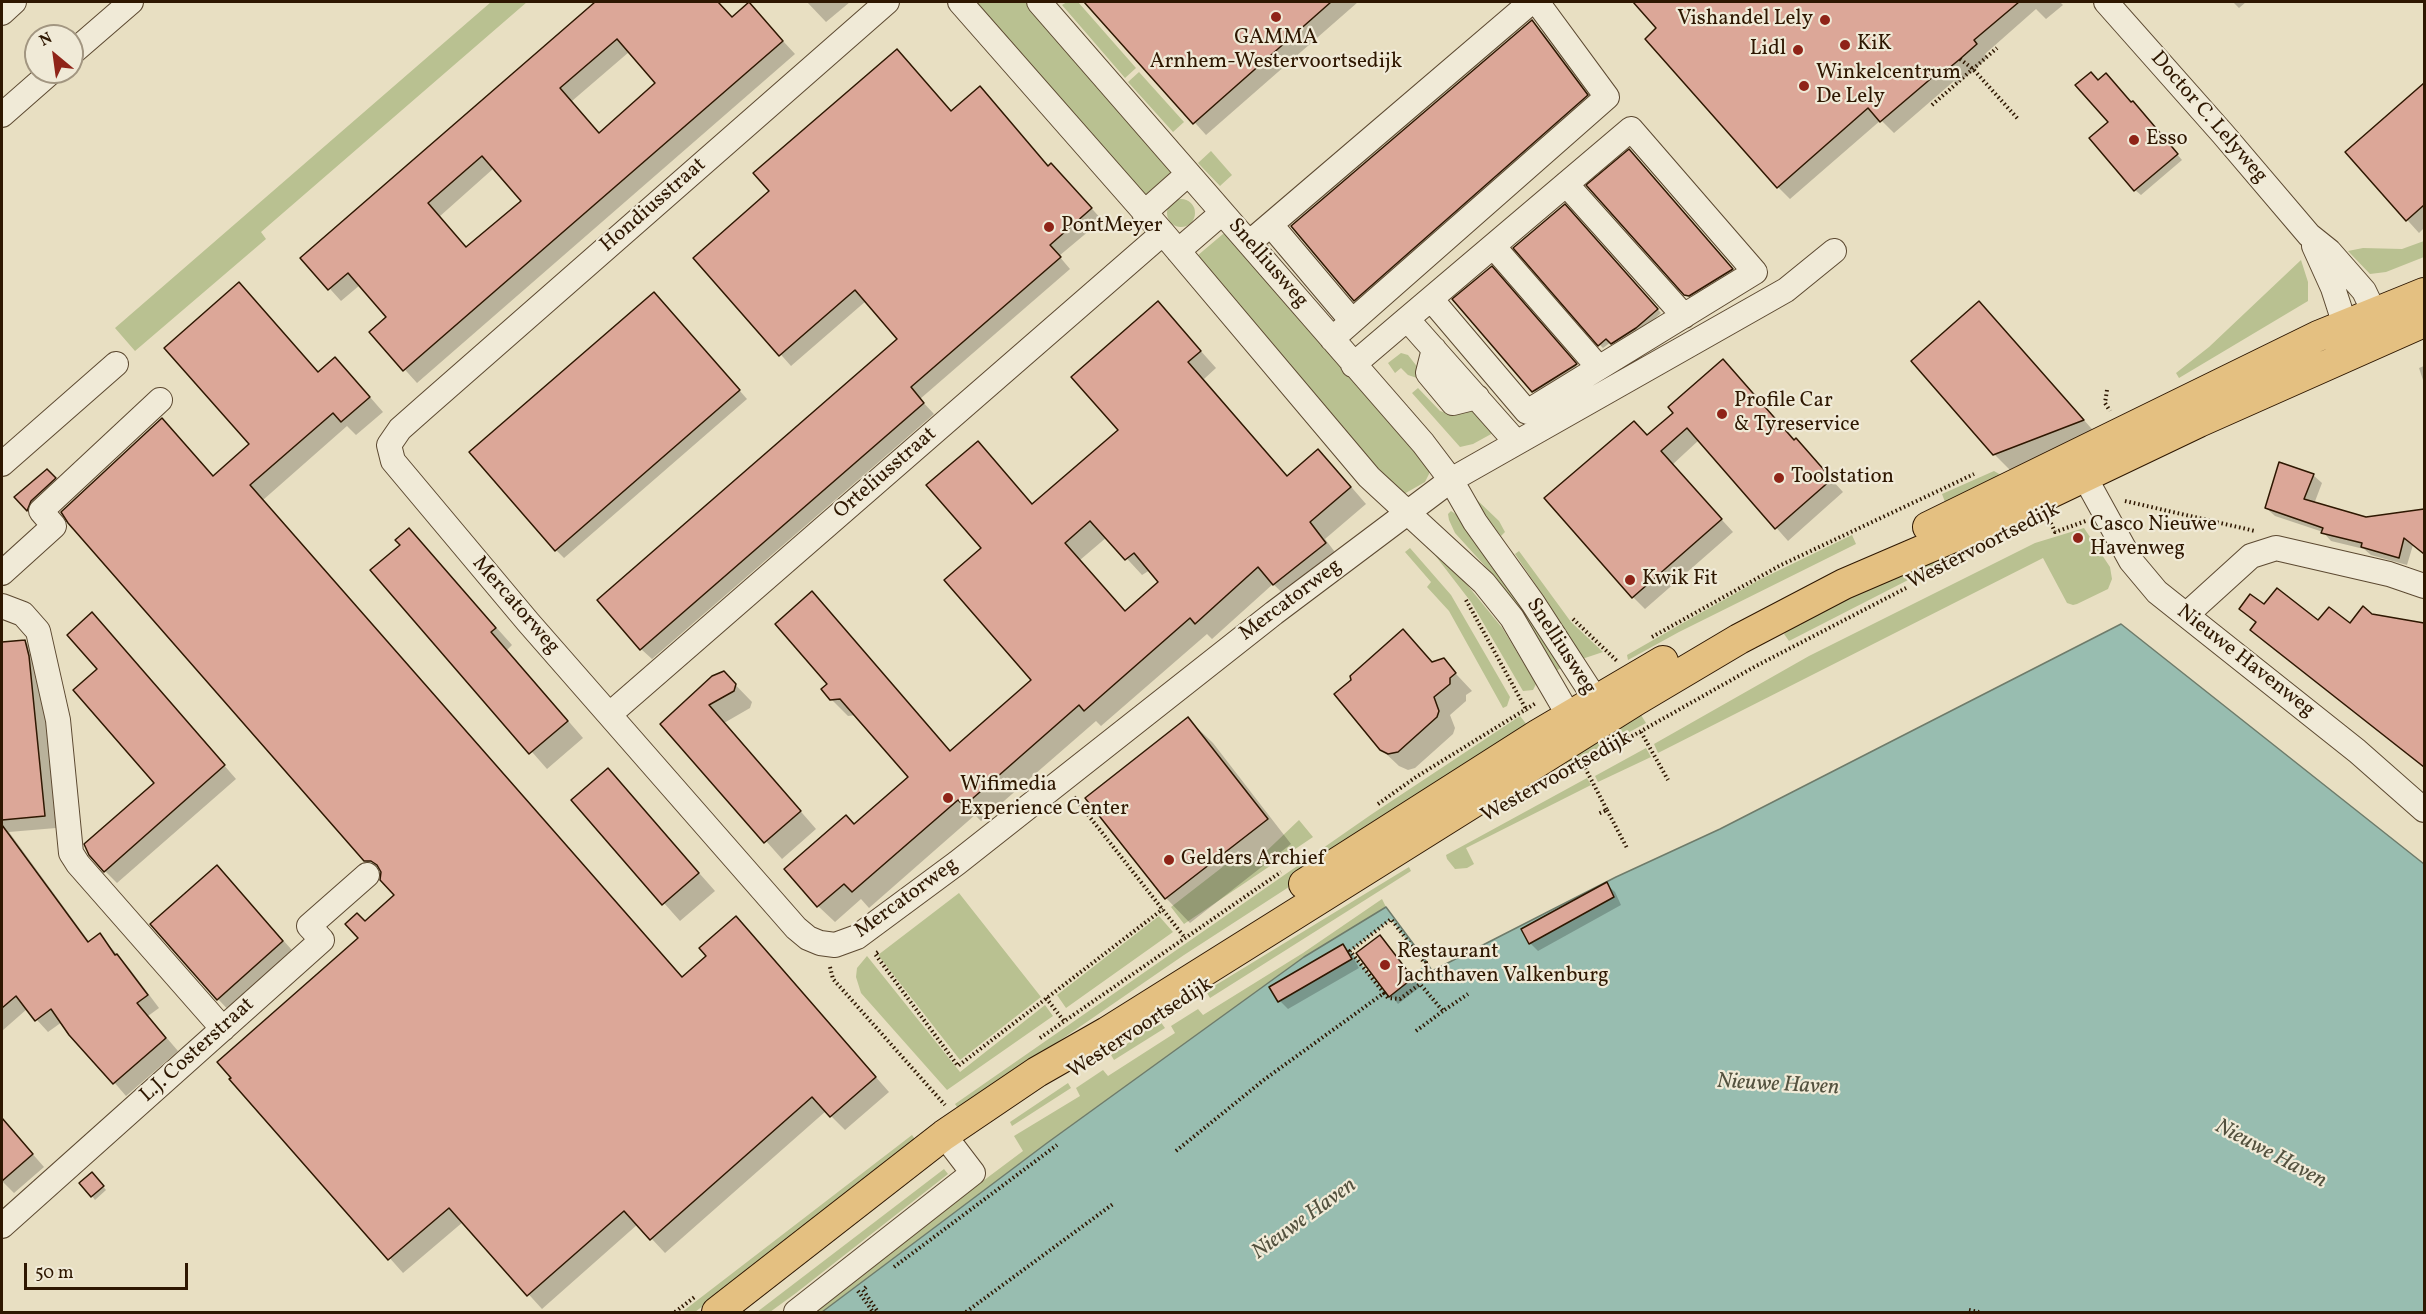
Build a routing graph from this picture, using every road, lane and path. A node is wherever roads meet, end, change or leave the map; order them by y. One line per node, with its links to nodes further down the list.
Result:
1 (14, 2): 9 (street)
2 (131, 2): 10 (street)
3 (887, 2): 43 (street, Hondiusstraat)
4 (960, 2): 20 (street, Snelliusweg)
5 (1039, 2): 18 (street, Snelliusweg)
6 (1531, 2): 22 (street)
7 (1537, 2): 33 (street)
8 (2106, 2): 23 (street, Doctor C. Lelyweg)
9 (2, 13)
10 (84, 43)
11 (1997, 48): 13 (path)
12 (1960, 59): 13 (path)
13 (1973, 69): 15 (path); 17 (path)
14 (37, 84): 16 (street)
15 (1932, 105)
16 (2, 115)
17 (2018, 119)
18 (1188, 174): 20 (street); 21 (street, Snelliusweg)
19 (1566, 184): 26 (street); 31 (street); 31 (street)
20 (1144, 213): 24 (street, Snelliusweg)
21 (1222, 213): 24 (street, Snelliusweg); 25 (street, Snelliusweg)
22 (1271, 225): 25 (street); 33 (street)
23 (2309, 235): 30 (street, Doctor C. Lelyweg); 35 (street, Doctor C. Lelyweg)
24 (1170, 242): 49 (street, Snelliusweg); 59 (street, Orteliusstraat)
25 (1249, 243): 36 (street, Snelliusweg)
26 (1493, 246): 29 (street); 40 (street)
27 (1834, 251): 45 (street)
28 (2424, 293): 30 (main road, Westervoortsedijk)
29 (1431, 299): 32 (street); 40 (street)
30 (2374, 312): 35 (main road, Westervoortsedijk); 37 (street)
31 (1684, 316): 40 (street)
32 (1407, 319): 39 (street); 45 (street)
33 (1352, 321): 36 (street)
34 (2424, 322): 37 (main road, Westervoortsedijk)
35 (2345, 325): 37 (street); 47 (main road, Westervoortsedijk)
36 (1332, 339): 39 (street, Snelliusweg)
37 (2371, 345): 47 (main road, Westervoortsedijk)
38 (116, 364): 46 (street)
39 (1353, 364): 48 (street, Snelliusweg)
40 (1599, 368)
41 (2107, 390): 44 (path)
42 (160, 400): 53 (street)
43 (422, 410): 59 (street, Mercatorweg)
44 (2114, 420)
45 (1516, 442): 48 (street)
46 (2, 464)
47 (2082, 475): 50 (street, Nieuwe Havenweg); 60 (main road, Westervoortsedijk)
48 (1451, 480): 49 (street); 60 (street, Snelliusweg)
49 (1408, 513): 60 (street, Snelliusweg); 65 (street, Mercatorweg)
50 (2102, 513): 51 (path); 52 (path); 58 (street, Nieuwe Havenweg)
51 (2049, 514)
52 (2276, 548): 55 (street); 58 (street)
53 (2, 573)
54 (1909, 586): 61 (path, Westervoortsedijk)
55 (2424, 586)
56 (1462, 594): 62 (path)
57 (2, 606): 83 (street)
58 (2186, 615): 68 (street, Nieuwe Havenweg)
59 (610, 714): 74 (street, Mercatorweg)
60 (1593, 723): 61 (path, Westervoortsedijk); 62 (main road, Westervoortsedijk)
61 (1641, 732): 66 (path)
62 (1552, 753): 64 (path, Westervoortsedijk); 85 (main road, Westervoortsedijk)
63 (1592, 758): 64 (path, Westervoortsedijk)
64 (1582, 764): 67 (path)
65 (1061, 780): 72 (path); 74 (street, Mercatorweg)
66 (1668, 780)
67 (1607, 810): 69 (path); 70 (path)
68 (2424, 810)
69 (1599, 814)
70 (1627, 848)
71 (367, 875): 83 (street, L.J. Costerstraat)
72 (1162, 909): 73 (path); 79 (path)
73 (1185, 938)
74 (831, 945): 84 (path)
75 (884, 947): 79 (path)
76 (1426, 961): 77 (path)
77 (1384, 993): 80 (path); 87 (path)
78 (1468, 994): 80 (path)
79 (1046, 998): 81 (path)
80 (1443, 1011): 82 (path)
81 (1065, 1021)
82 (1416, 1031)
83 (220, 1032): 89 (street, L.J. Costerstraat)
84 (945, 1105)
85 (944, 1136): 94 (main road, Westervoortsedijk); 95 (street)
86 (1057, 1145): 90 (path)
87 (1176, 1151)
88 (1113, 1204): 97 (path)
89 (2, 1226)
90 (891, 1269)
91 (873, 1283): 96 (path)
92 (855, 1287): 96 (path)
93 (1969, 1310): 98 (path)
94 (717, 1312)
95 (796, 1312)
96 (875, 1312)
97 (966, 1312)
98 (1979, 1312)

